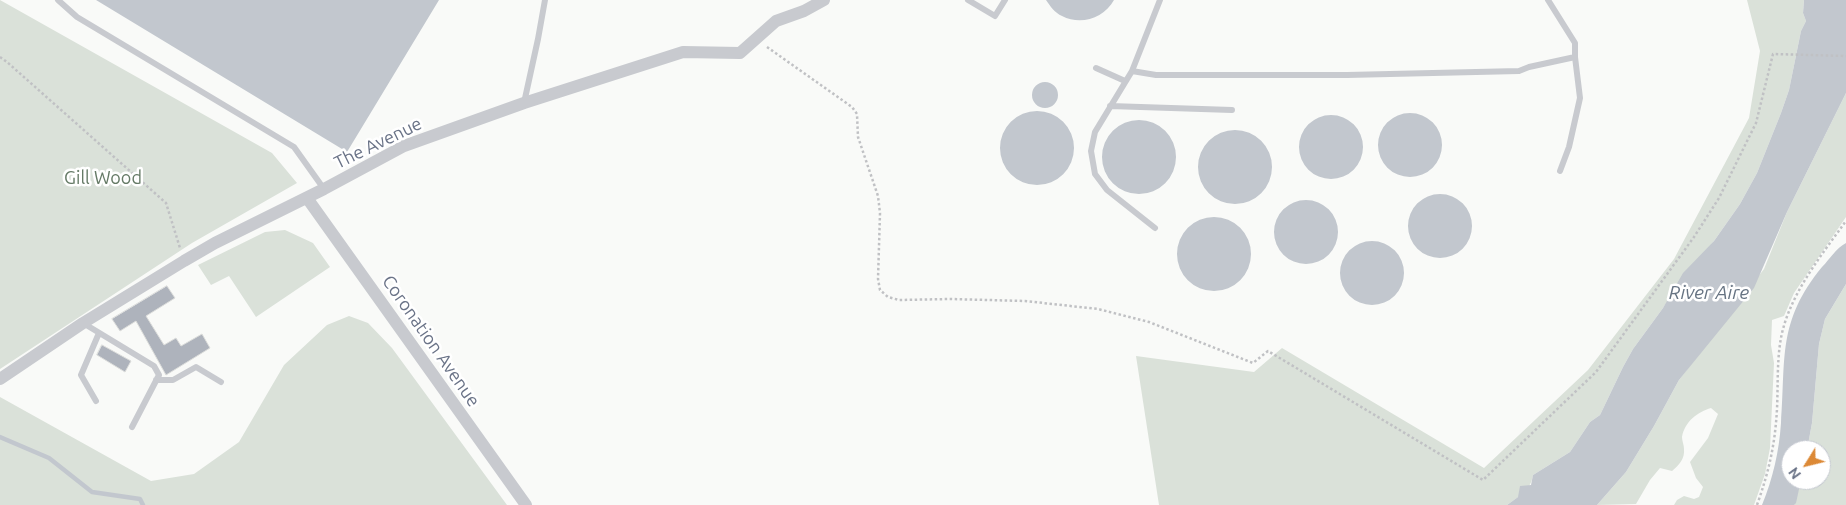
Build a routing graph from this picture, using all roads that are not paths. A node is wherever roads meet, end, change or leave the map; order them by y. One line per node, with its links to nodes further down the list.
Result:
1 (58, 0): 16 (lane)
2 (545, 0): 12 (lane)
3 (824, 0): 12 (street, The Avenue)
4 (968, 0): 5 (lane)
5 (1005, 0)
6 (1160, 0): 10 (lane)
7 (1548, 0): 8 (lane)
8 (1575, 57): 10 (lane); 15 (lane)
9 (1096, 68): 11 (lane)
10 (1132, 71): 11 (lane)
11 (1126, 81): 13 (lane)
12 (524, 103): 16 (street, The Avenue)
13 (1110, 106): 14 (lane); 18 (lane)
14 (1232, 110)
15 (1560, 171)
16 (324, 189): 17 (street, The Avenue)
17 (307, 198): 19 (street, The Avenue); 26 (street, Coronation Avenue)
18 (1155, 228)
19 (83, 323): 20 (lane); 21 (street, The Avenue)
20 (99, 333): 22 (lane); 24 (lane)
21 (0, 379)
22 (156, 380): 23 (lane); 25 (lane)
23 (221, 382)
24 (96, 401)
25 (132, 427)
26 (526, 505)

